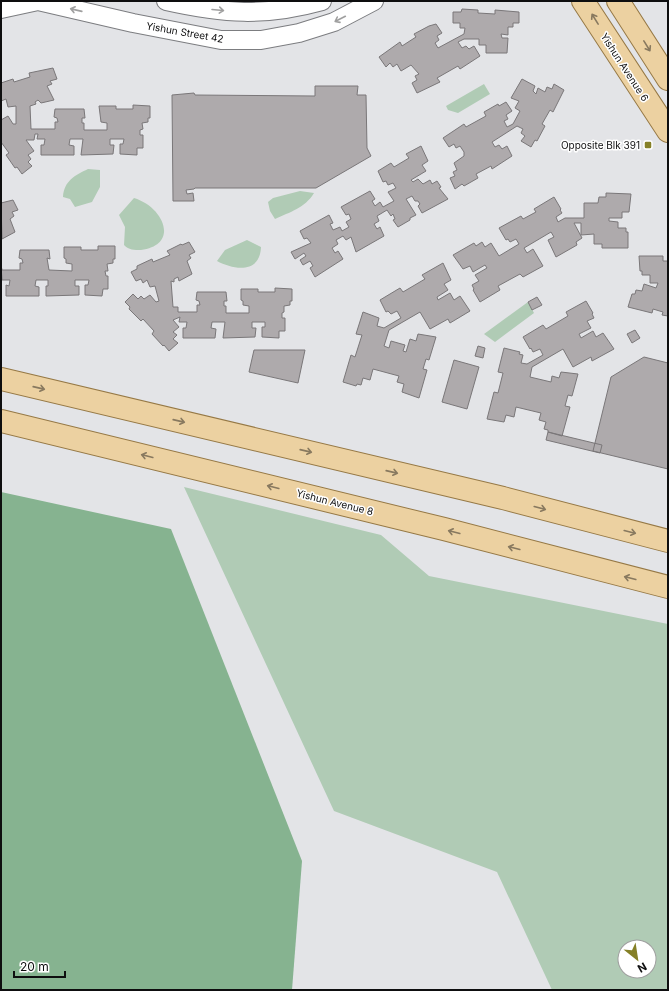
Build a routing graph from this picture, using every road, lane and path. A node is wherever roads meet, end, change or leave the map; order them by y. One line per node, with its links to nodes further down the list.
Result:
1 (38, 1): 8 (street); 9 (street, Yishun Street 42, one-way to 1)
2 (97, 1): 9 (street)
3 (166, 1): 4 (street, one-way to 4)
4 (322, 1)
5 (374, 1): 9 (street, Yishun Street 42, one-way to 9)
6 (583, 1): 11 (main road, Yishun Avenue 6, one-way to 6)
7 (618, 1): 10 (main road, one-way to 10)
8 (1, 9)
9 (133, 23)
10 (668, 79)
11 (668, 131)
12 (1, 379): 14 (main road, one-way to 14)
13 (1, 421): 15 (main road, Yishun Avenue 8, one-way to 13)
14 (668, 541)
15 (668, 587)

